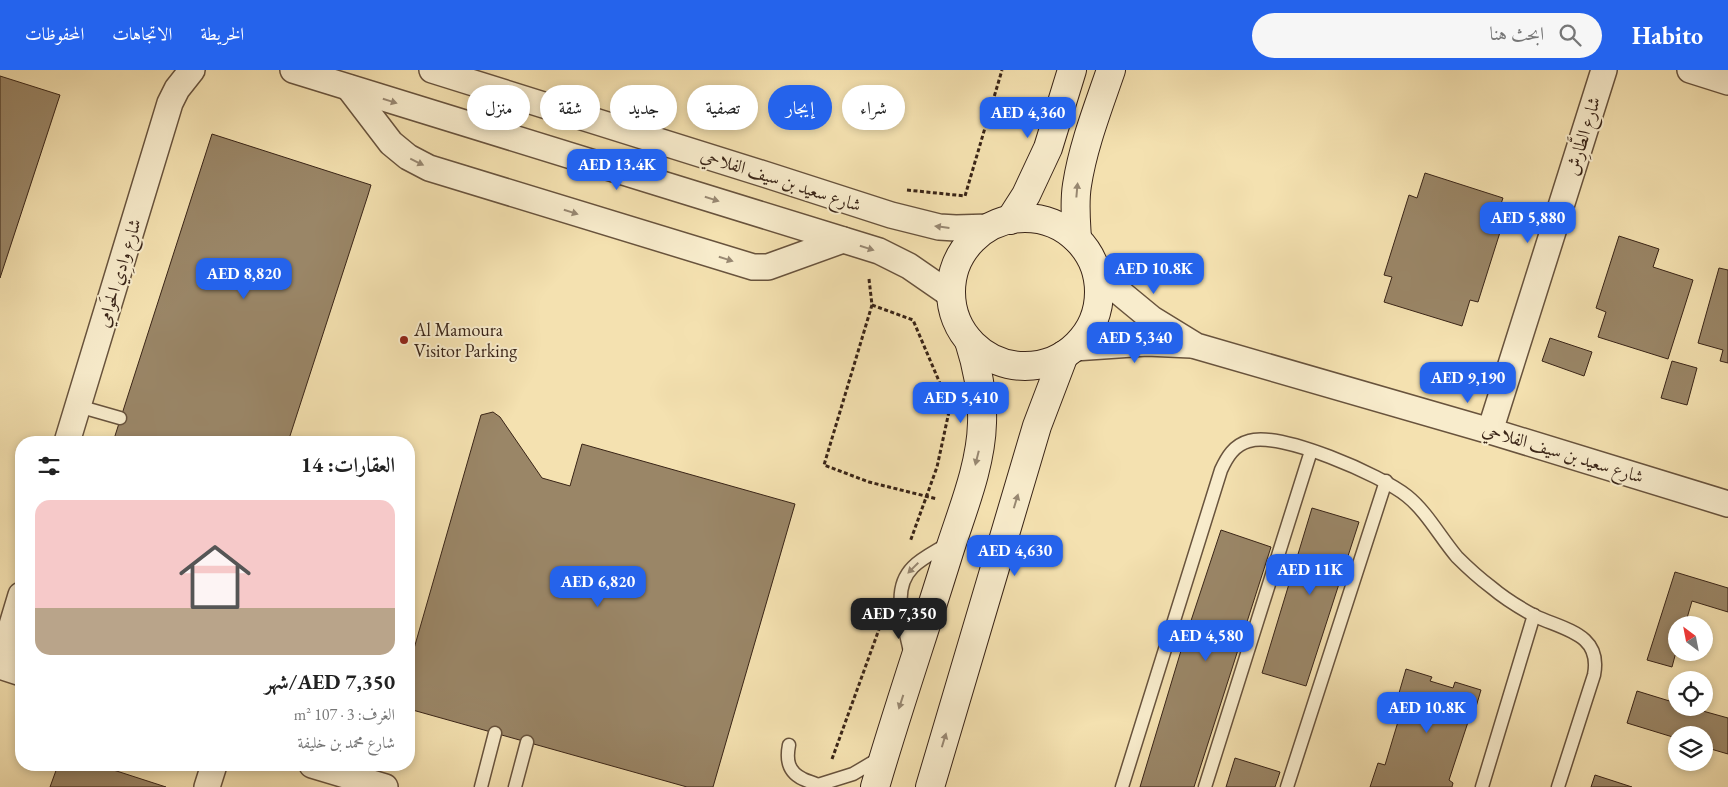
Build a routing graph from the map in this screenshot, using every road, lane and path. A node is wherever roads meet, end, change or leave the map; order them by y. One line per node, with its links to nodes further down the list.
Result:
1 (171, 70): 12 (street, شارع وادِي الحَوامي)
2 (192, 70): 12 (street, شارع وادِي الحَوامي)
3 (293, 70): 11 (street)
4 (432, 70): 14 (street, شارع سعيد بن سيف الفلاحي, one-way to 4)
5 (1002, 70): 13 (path)
6 (1072, 70): 14 (main road)
7 (1110, 70): 15 (main road, one-way to 7)
8 (1604, 70): 26 (street, شارع الطَّارِش)
9 (1690, 70): 10 (street)
10 (1728, 82)
11 (349, 88): 16 (street, one-way to 16); 16 (street, one-way to 16)
12 (170, 103): 24 (street, شارع وادِي الحَوامي)
13 (901, 189)
14 (1000, 223): 15 (main road); 19 (main road)
15 (1077, 239): 17 (main road)
16 (843, 240): 19 (street, one-way to 19)
17 (1095, 267): 22 (street, شارع سعيد بن سيف الفلاحي); 23 (main road)
18 (869, 279): 20 (path)
19 (951, 295): 21 (main road)
20 (872, 305): 30 (path); 30 (path)
21 (969, 341): 23 (main road); 32 (main road, one-way to 32)
22 (1196, 346): 23 (street, شارع سعيد بن سيف الفلاحي); 26 (street, شارع سعيد بن سيف الفلاحي)
23 (1069, 351): 52 (main road, one-way to 23)
24 (78, 406): 25 (lane); 27 (street, شارع وادِي الحَوامي)
25 (120, 418)
26 (1490, 431): 31 (street, شارع سعيد بن سيف الفلاحي)
27 (69, 436)
28 (1311, 451): 29 (lane); 53 (lane); 54 (lane)
29 (1386, 481): 35 (lane); 55 (lane)
30 (927, 496): 32 (path); 33 (path)
31 (1728, 504)
32 (964, 506): 42 (main road, one-way to 42)
33 (910, 542)
34 (15, 615): 37 (street)
35 (1534, 615): 56 (lane); 57 (lane)
36 (884, 616): 43 (path)
37 (0, 666): 38 (street)
38 (15, 671)
39 (495, 733): 49 (lane)
40 (527, 742): 50 (lane)
41 (789, 745): 46 (lane)
42 (884, 755): 46 (lane); 51 (main road)
43 (831, 762)
44 (212, 771): 47 (street)
45 (332, 771): 48 (street)
46 (820, 786)
47 (207, 787)
48 (385, 787)
49 (481, 787)
50 (515, 787)
51 (875, 787)
52 (930, 787)
53 (1122, 787)
54 (1204, 787)
55 (1287, 787)
56 (1482, 787)
57 (1558, 787)

